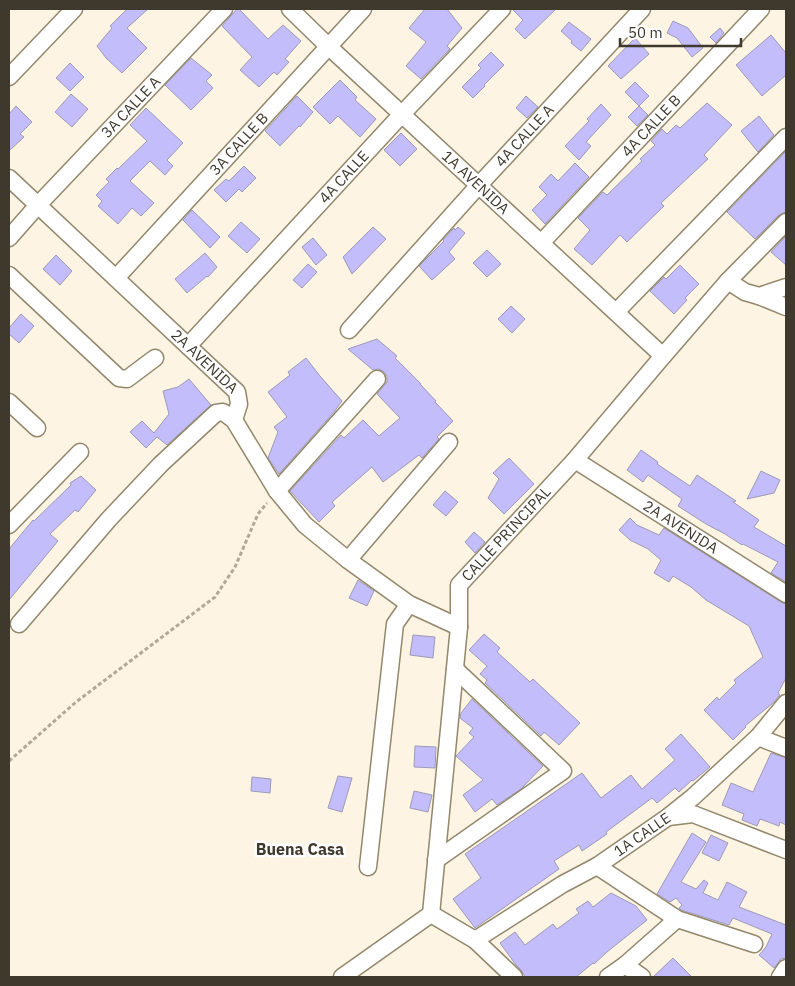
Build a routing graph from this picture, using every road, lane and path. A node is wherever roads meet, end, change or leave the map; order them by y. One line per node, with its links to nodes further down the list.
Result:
1 (74, 9): 9 (street)
2 (224, 9): 14 (street, 3A CALLE A)
3 (290, 9): 8 (street, 1A AVENIDA)
4 (363, 9): 8 (street, 3A CALLE B)
5 (502, 9): 10 (street, 4A CALLE)
6 (642, 9): 13 (street, 4A CALLE A)
7 (761, 9): 17 (street, 4A CALLE B)
8 (328, 46): 10 (street, 1A AVENIDA); 19 (street, 3A CALLE B)
9 (9, 76)
10 (402, 114): 13 (street, 1A AVENIDA); 26 (street, 4A CALLE)
11 (786, 137): 24 (street)
12 (9, 178): 14 (street, 2A AVENIDA)
13 (479, 186): 17 (street, 1A AVENIDA); 25 (street, 4A CALLE A)
14 (38, 205): 16 (street, 3A CALLE A); 19 (street, 2A AVENIDA)
15 (786, 222): 20 (street, CALLE PRINCIPAL)
16 (9, 238)
17 (541, 243): 24 (street, 1A AVENIDA)
18 (9, 275): 28 (street)
19 (116, 278): 26 (street, 2A AVENIDA)
20 (728, 282): 22 (street); 27 (street, CALLE PRINCIPAL)
21 (786, 288): 22 (street)
22 (759, 296): 23 (street)
23 (786, 307)
24 (616, 312): 27 (street, 1A AVENIDA)
25 (349, 330)
26 (188, 346): 31 (street, 2A AVENIDA)
27 (663, 356): 35 (street, CALLE PRINCIPAL)
28 (155, 358)
29 (377, 379): 36 (street)
30 (9, 402): 32 (street)
31 (234, 420): 36 (street, 2A AVENIDA); 41 (street)
32 (37, 428)
33 (449, 442): 38 (street)
34 (80, 452): 37 (street)
35 (575, 460): 39 (street, 2A AVENIDA); 42 (street, CALLE PRINCIPAL)
36 (277, 491): 38 (street, 2A AVENIDA); 47 (path)
37 (9, 525)
38 (348, 560): 40 (street, 2A AVENIDA)
39 (786, 594)
40 (409, 604): 42 (street, 2A AVENIDA); 54 (street)
41 (19, 624)
42 (459, 627): 43 (street, CALLE PRINCIPAL)
43 (455, 669): 52 (street, CALLE PRINCIPAL); 52 (street)
44 (786, 703): 45 (street, 1A CALLE)
45 (758, 737): 46 (street); 48 (street, 1A CALLE)
46 (786, 748)
47 (9, 761)
48 (693, 797): 49 (street); 50 (street, 1A CALLE)
49 (693, 814): 50 (street); 51 (street)
50 (668, 817): 53 (street, 1A CALLE)
51 (786, 850)
52 (436, 860): 55 (street, CALLE PRINCIPAL)
53 (597, 866): 56 (street); 57 (street, 1A CALLE)
54 (368, 867)
55 (431, 914): 57 (street); 61 (street)
56 (677, 919): 58 (street); 59 (street)
57 (475, 940): 62 (street)
58 (754, 944)
59 (625, 965): 63 (street); 64 (street)
60 (786, 968): 65 (street)
61 (353, 974)
62 (514, 977)
63 (608, 977)
64 (642, 977)
65 (780, 977)

